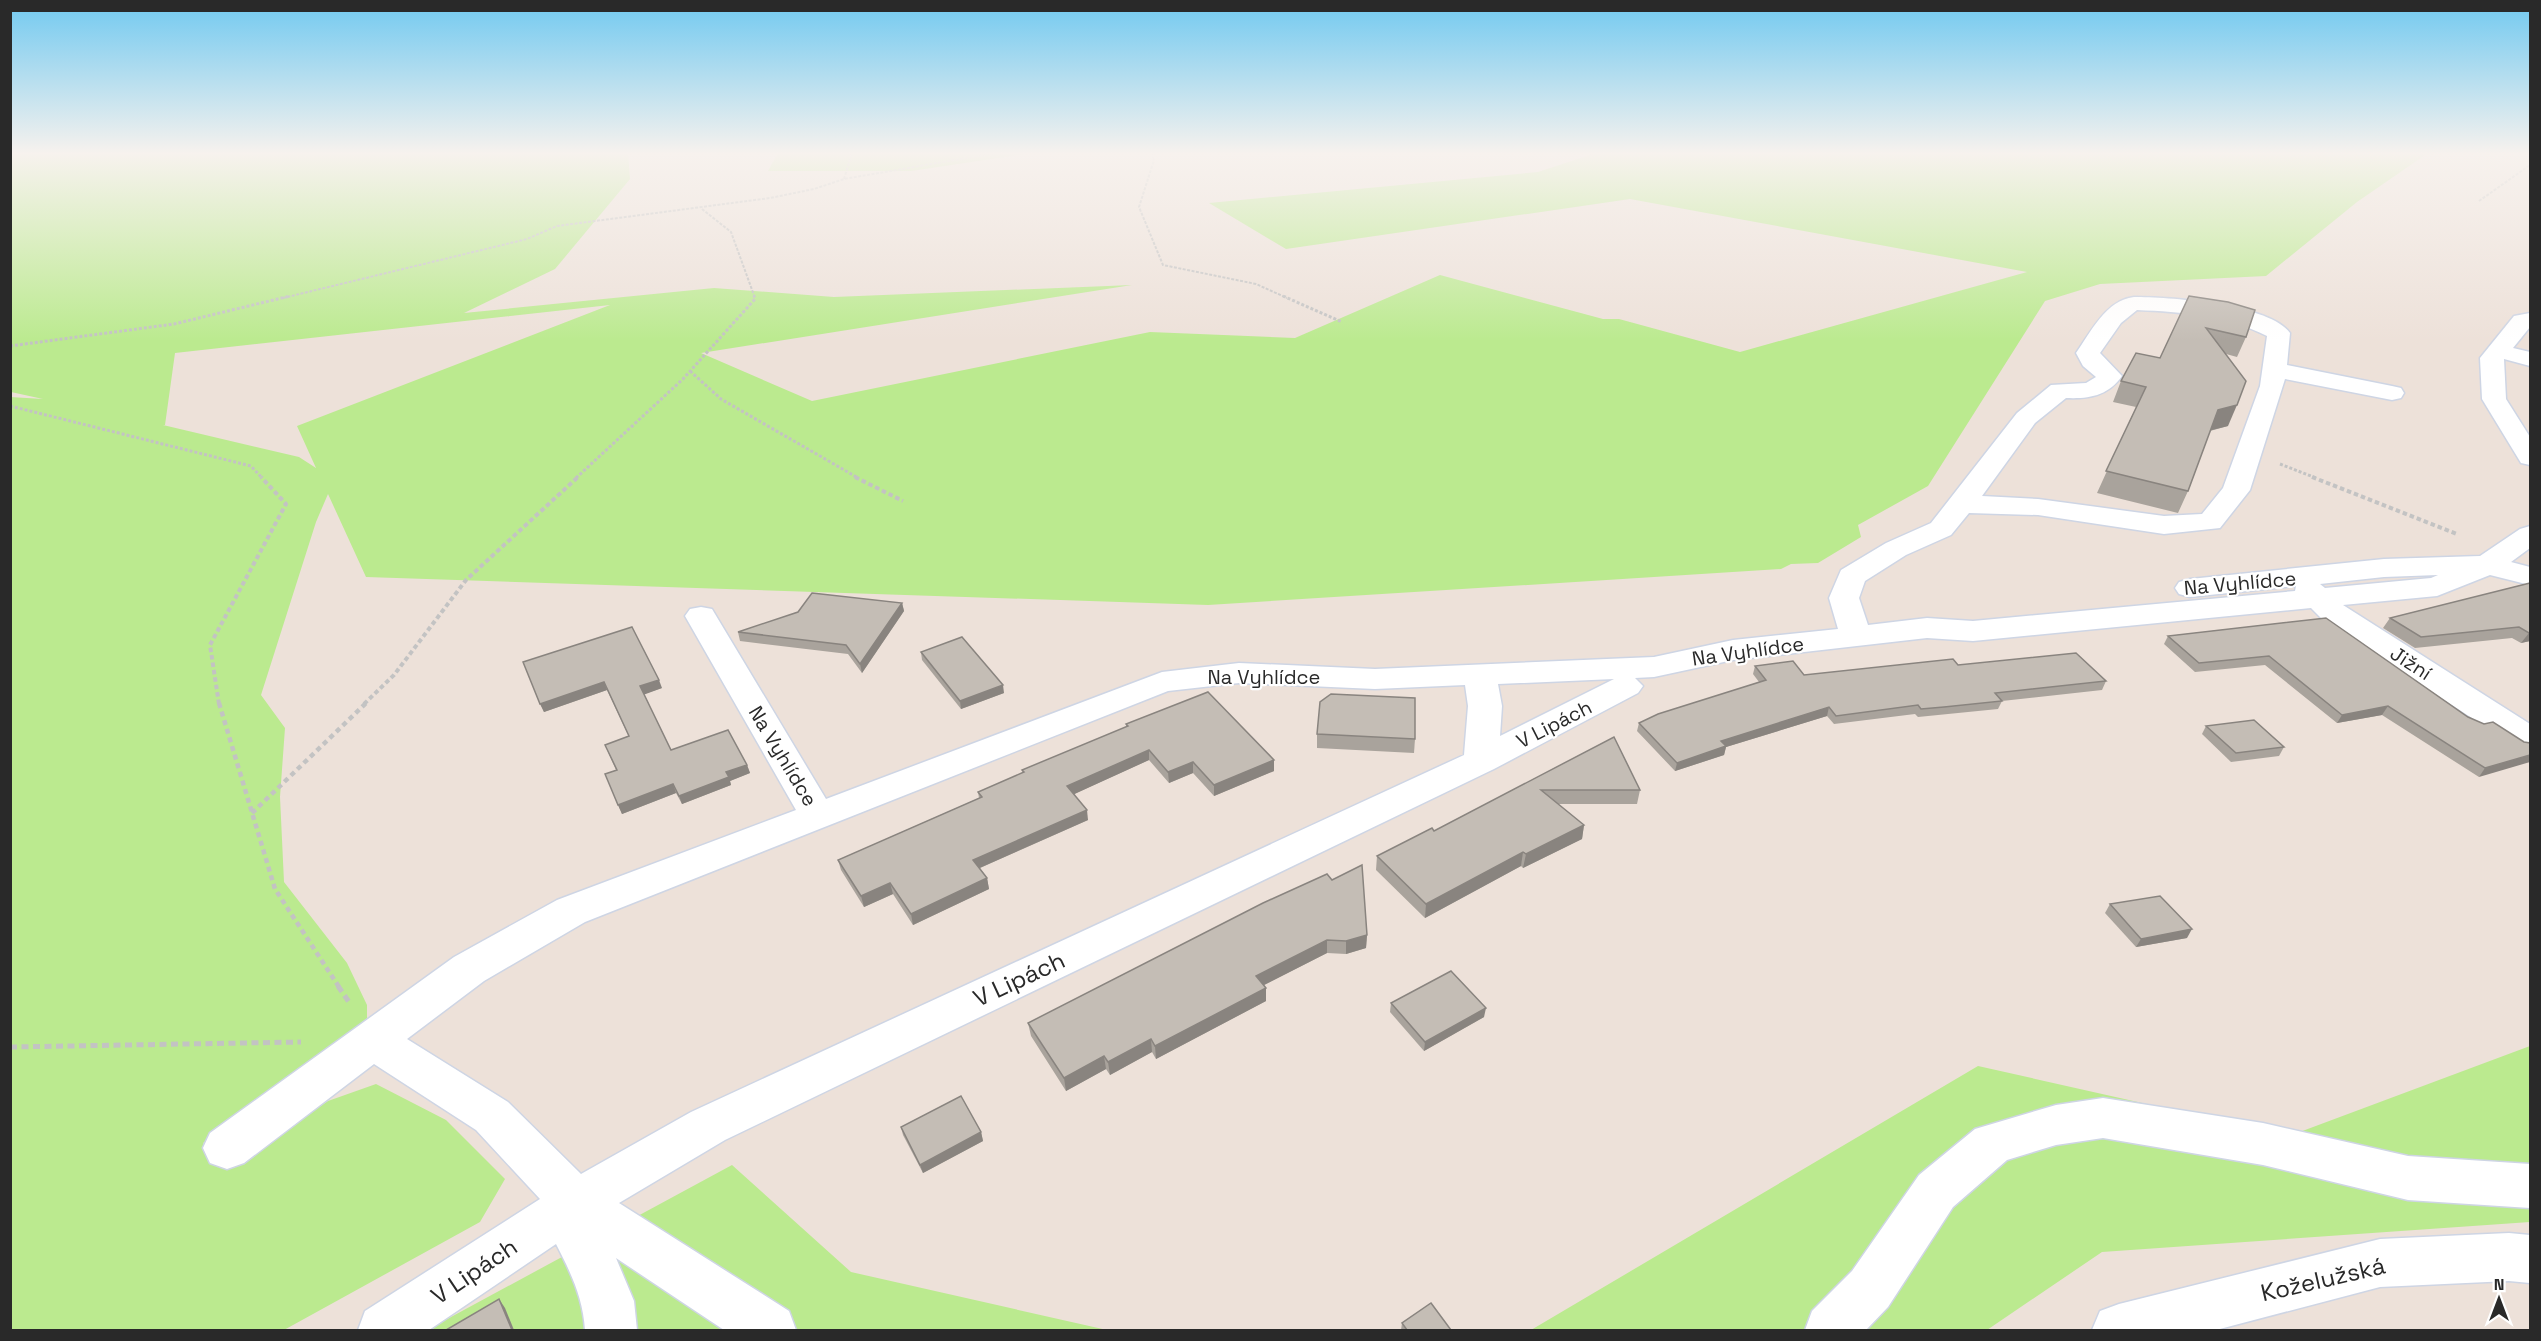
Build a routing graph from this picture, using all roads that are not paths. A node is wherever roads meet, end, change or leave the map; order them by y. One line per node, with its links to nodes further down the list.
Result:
1 (2530, 320): 2 (street)
2 (2498, 351): 3 (street); 6 (street)
3 (2530, 358)
4 (2274, 369): 5 (street); 7 (street); 7 (street)
5 (2392, 393)
6 (2530, 457)
7 (1962, 504): 13 (street)
8 (2530, 535): 9 (street, Na Vyhlídce)
9 (2496, 559): 10 (street); 11 (street, Na Vyhlídce)
10 (2530, 576)
11 (2308, 588): 13 (street, Na Vyhlídce); 16 (street, Jižní)
12 (701, 616): 18 (street, Na Vyhlídce)
13 (1856, 637): 14 (street, Na Vyhlídce)
14 (1480, 673): 17 (street, V Lipách); 18 (street, Na Vyhlídce)
15 (1626, 686): 17 (street, V Lipách)
16 (2530, 740)
17 (1481, 761): 22 (street, V Lipách)
18 (818, 816): 19 (street)
19 (374, 1041): 20 (street); 22 (street)
20 (227, 1148)
21 (2530, 1186): 27 (street)
22 (570, 1207): 24 (street, V Lipách); 25 (street); 26 (street)
23 (2530, 1259): 28 (street, Koželužská)
24 (384, 1330)
25 (611, 1330)
26 (770, 1330)
27 (1831, 1330)
28 (2120, 1330)

